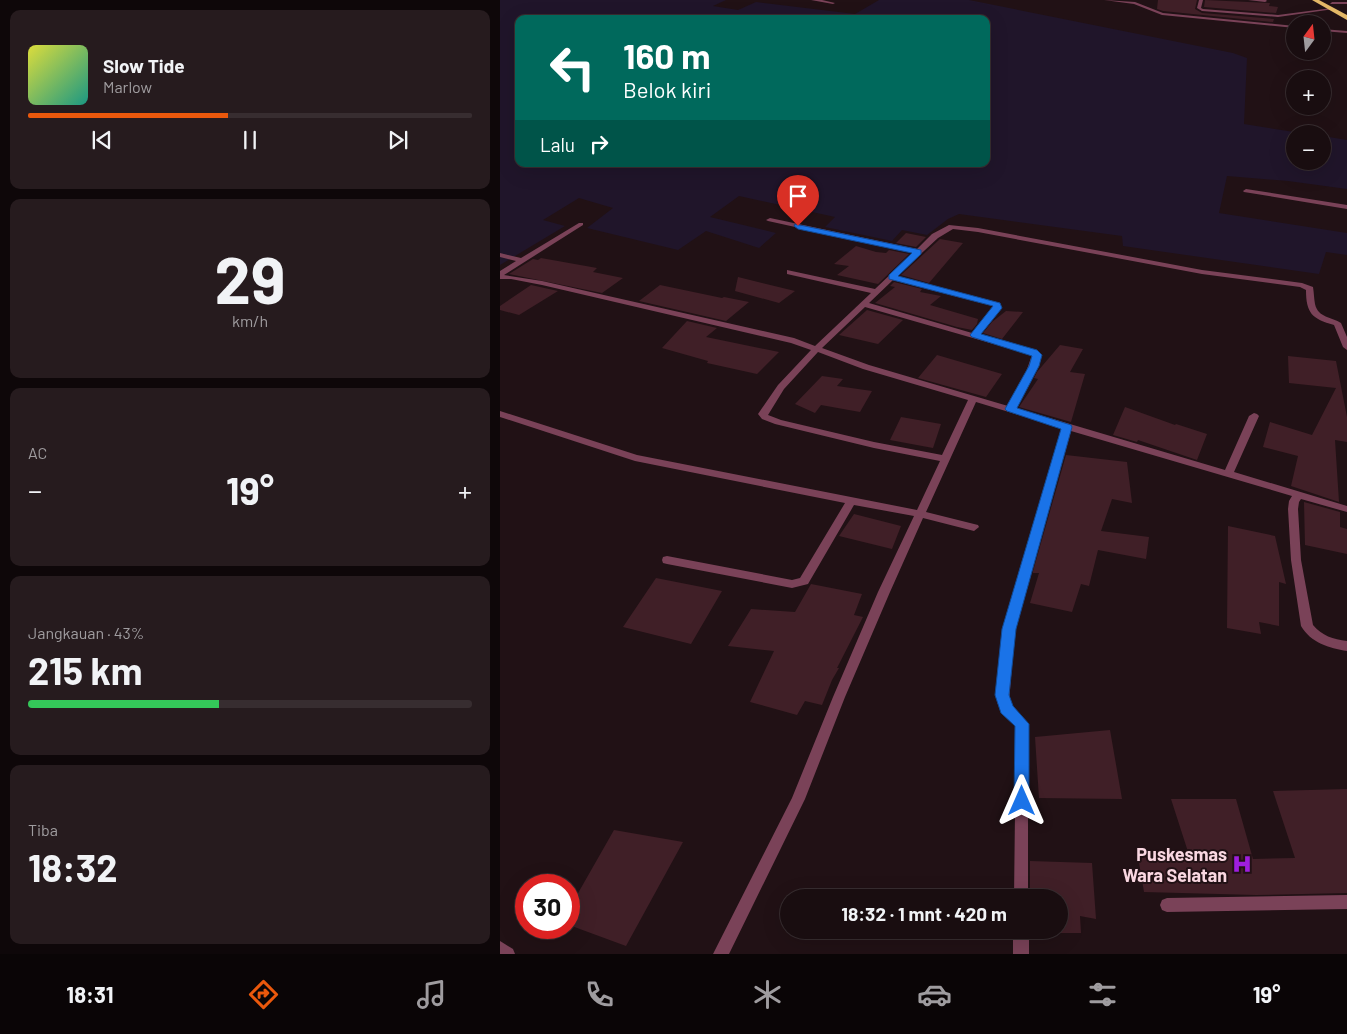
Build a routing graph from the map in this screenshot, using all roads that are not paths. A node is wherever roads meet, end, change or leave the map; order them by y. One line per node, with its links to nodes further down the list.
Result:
1 (813, 0): 7 (street)
2 (1106, 0): 12 (street)
3 (1201, 0): 9 (street)
4 (1250, 0): 6 (street)
5 (1315, 0): 9 (highway)
6 (1265, 1)
7 (833, 3)
8 (1347, 3): 9 (street)
9 (1330, 4): 10 (highway); 11 (highway)
10 (1347, 12)
11 (1347, 18)
12 (1286, 26)
13 (1331, 31): 14 (street)
14 (1347, 32)
15 (1246, 191): 16 (street)
16 (1347, 208)
17 (770, 220): 19 (street)
18 (581, 224): 21 (street)
19 (918, 252): 24 (street); 27 (street)
20 (500, 256): 21 (street)
21 (520, 260): 23 (street)
22 (790, 272): 25 (street)
23 (500, 275): 31 (street)
24 (892, 277): 25 (street); 29 (street)
25 (877, 292): 26 (street)
26 (864, 304): 29 (street); 31 (street)
27 (1337, 323): 28 (street); 30 (street)
28 (1347, 323)
29 (975, 335): 33 (street)
30 (1347, 347)
31 (816, 349): 32 (street); 37 (street)
32 (973, 399): 33 (street); 37 (street)
33 (1011, 409): 36 (street)
34 (500, 414): 40 (street)
35 (1254, 416): 38 (street)
36 (1067, 427): 38 (street); 46 (street)
37 (946, 459): 42 (street)
38 (1228, 475): 39 (street)
39 (1298, 496): 41 (street); 45 (street)
40 (851, 501): 42 (street); 44 (street)
41 (1347, 510)
42 (920, 514): 43 (street); 52 (street)
43 (974, 527)
44 (667, 560)
45 (1347, 646)
46 (1021, 889)
47 (1347, 902): 48 (street)
48 (1167, 904)
49 (1021, 939): 53 (street)
50 (500, 949): 51 (street)
51 (508, 954)
52 (721, 954)
53 (1021, 954)

